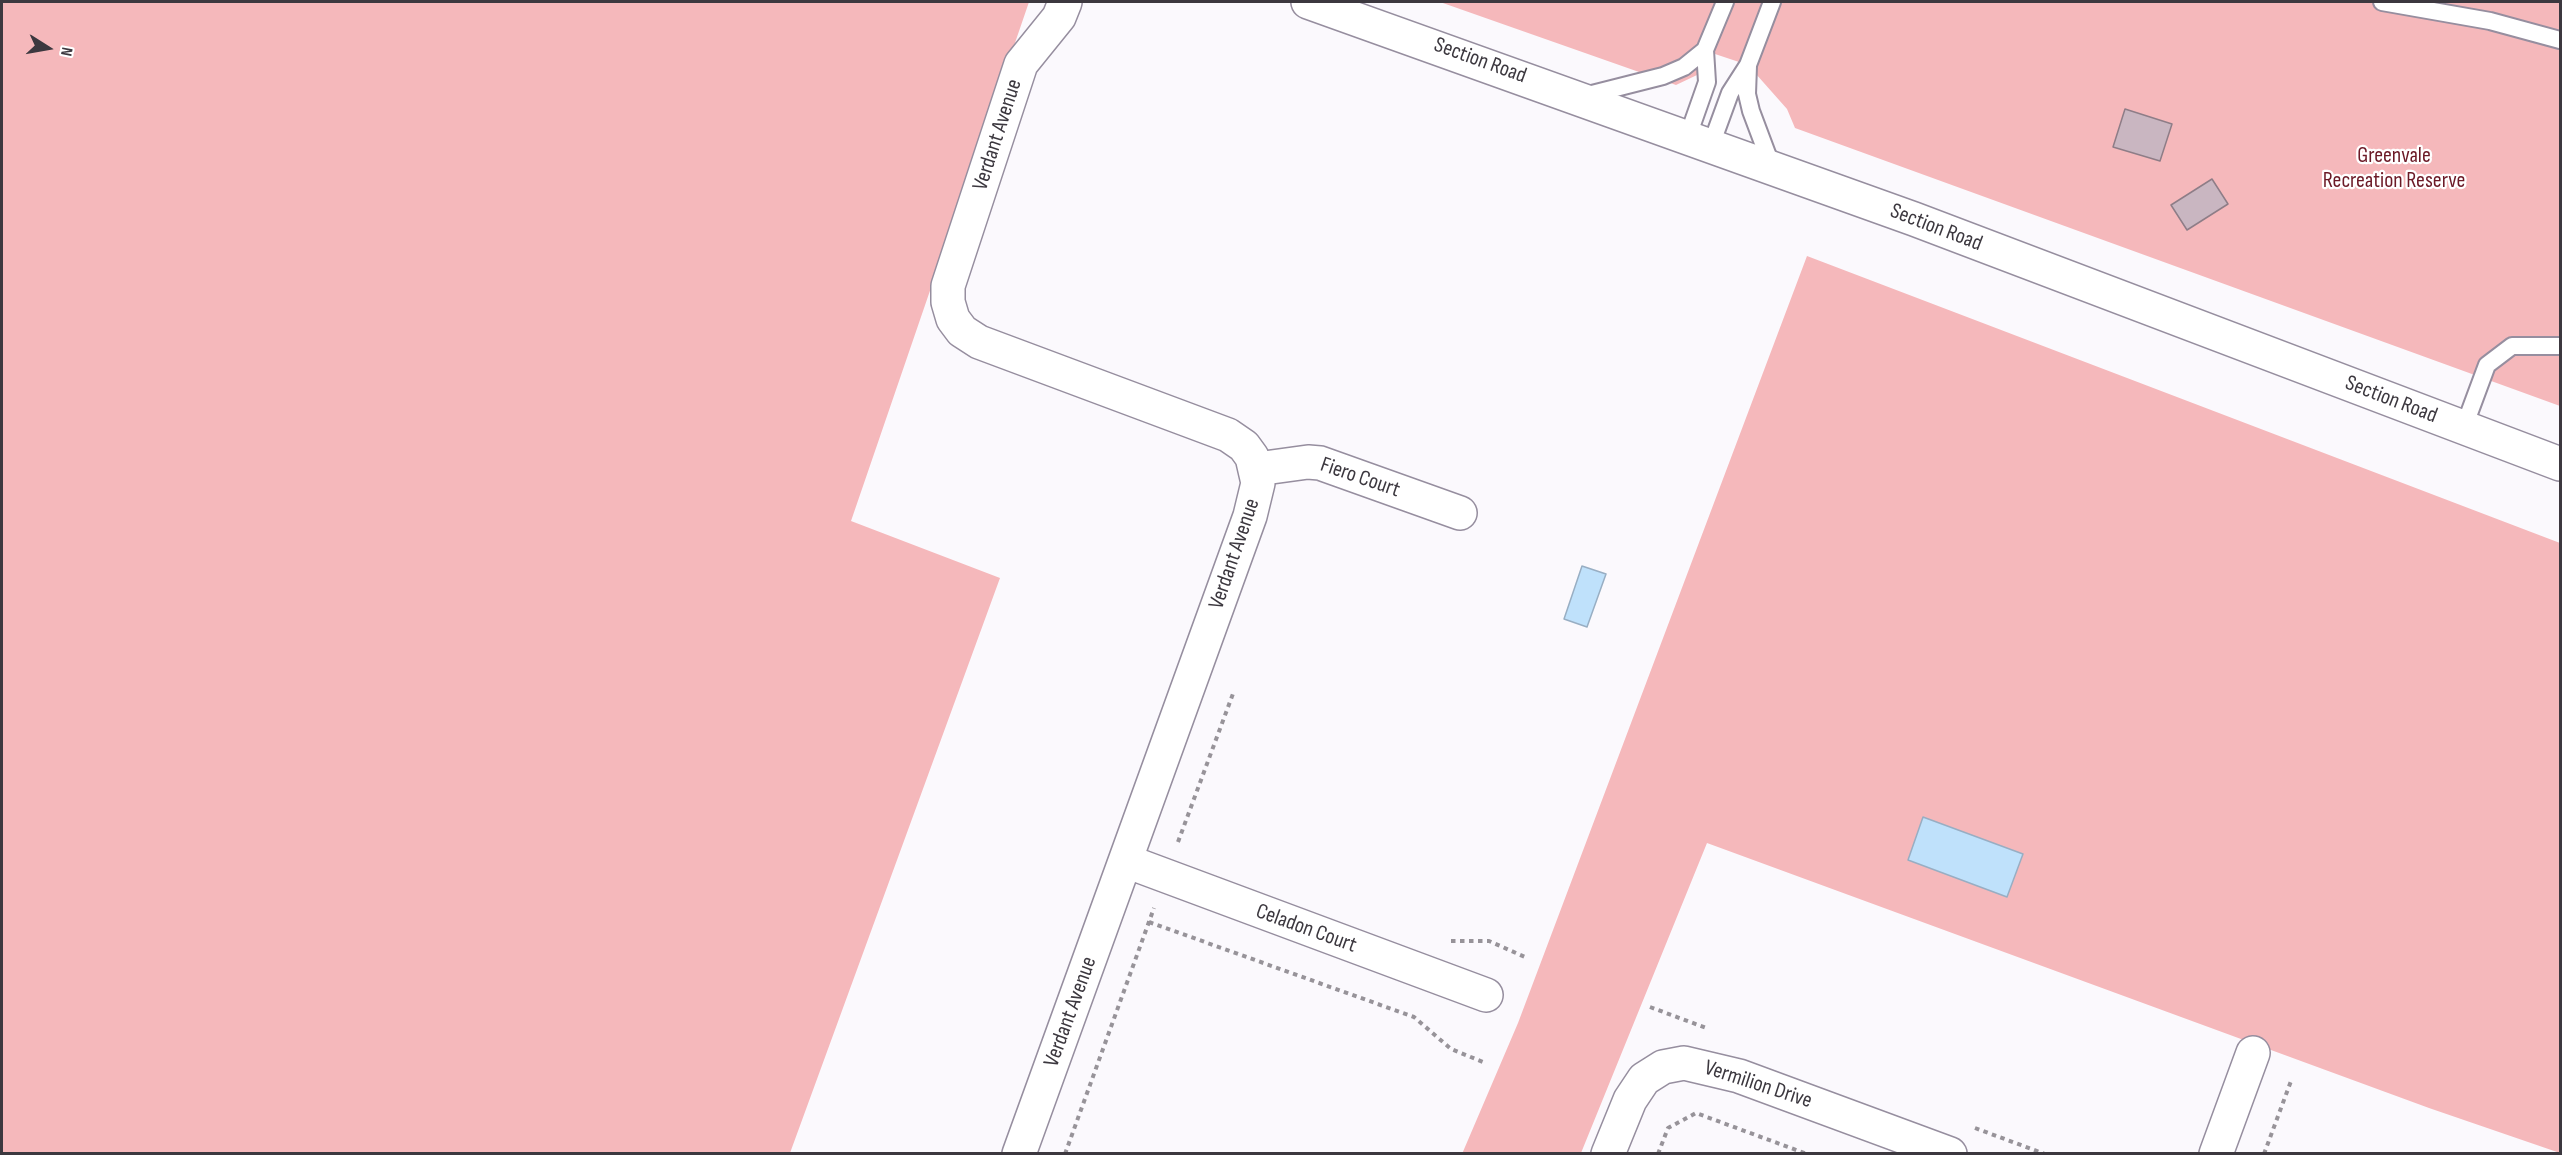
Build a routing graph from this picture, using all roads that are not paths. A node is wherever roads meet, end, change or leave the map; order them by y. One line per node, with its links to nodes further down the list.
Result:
1 (1065, 2): 15 (street, Verdant Avenue)
2 (1308, 2): 9 (street, Section Road)
3 (1725, 2): 7 (lane)
4 (1772, 2): 8 (lane)
5 (2382, 2): 6 (lane)
6 (2560, 40)
7 (1705, 50): 9 (lane); 10 (lane)
8 (1748, 65): 10 (lane); 11 (lane)
9 (1579, 97): 10 (street, Section Road)
10 (1700, 141): 11 (street, Section Road)
11 (1772, 167): 13 (street, Section Road)
12 (2560, 346): 13 (lane)
13 (2464, 427): 14 (street, Section Road)
14 (2560, 464)
15 (1257, 469): 16 (street, Fiero Court); 17 (street, Verdant Avenue)
16 (1460, 513)
17 (1126, 861): 18 (street, Celadon Court); 20 (street, Verdant Avenue)
18 (1485, 995)
19 (2253, 1053): 23 (street)
20 (1019, 1154)
21 (1608, 1154): 22 (street, Vermilion Drive)
22 (1950, 1154)
23 (2216, 1154)

